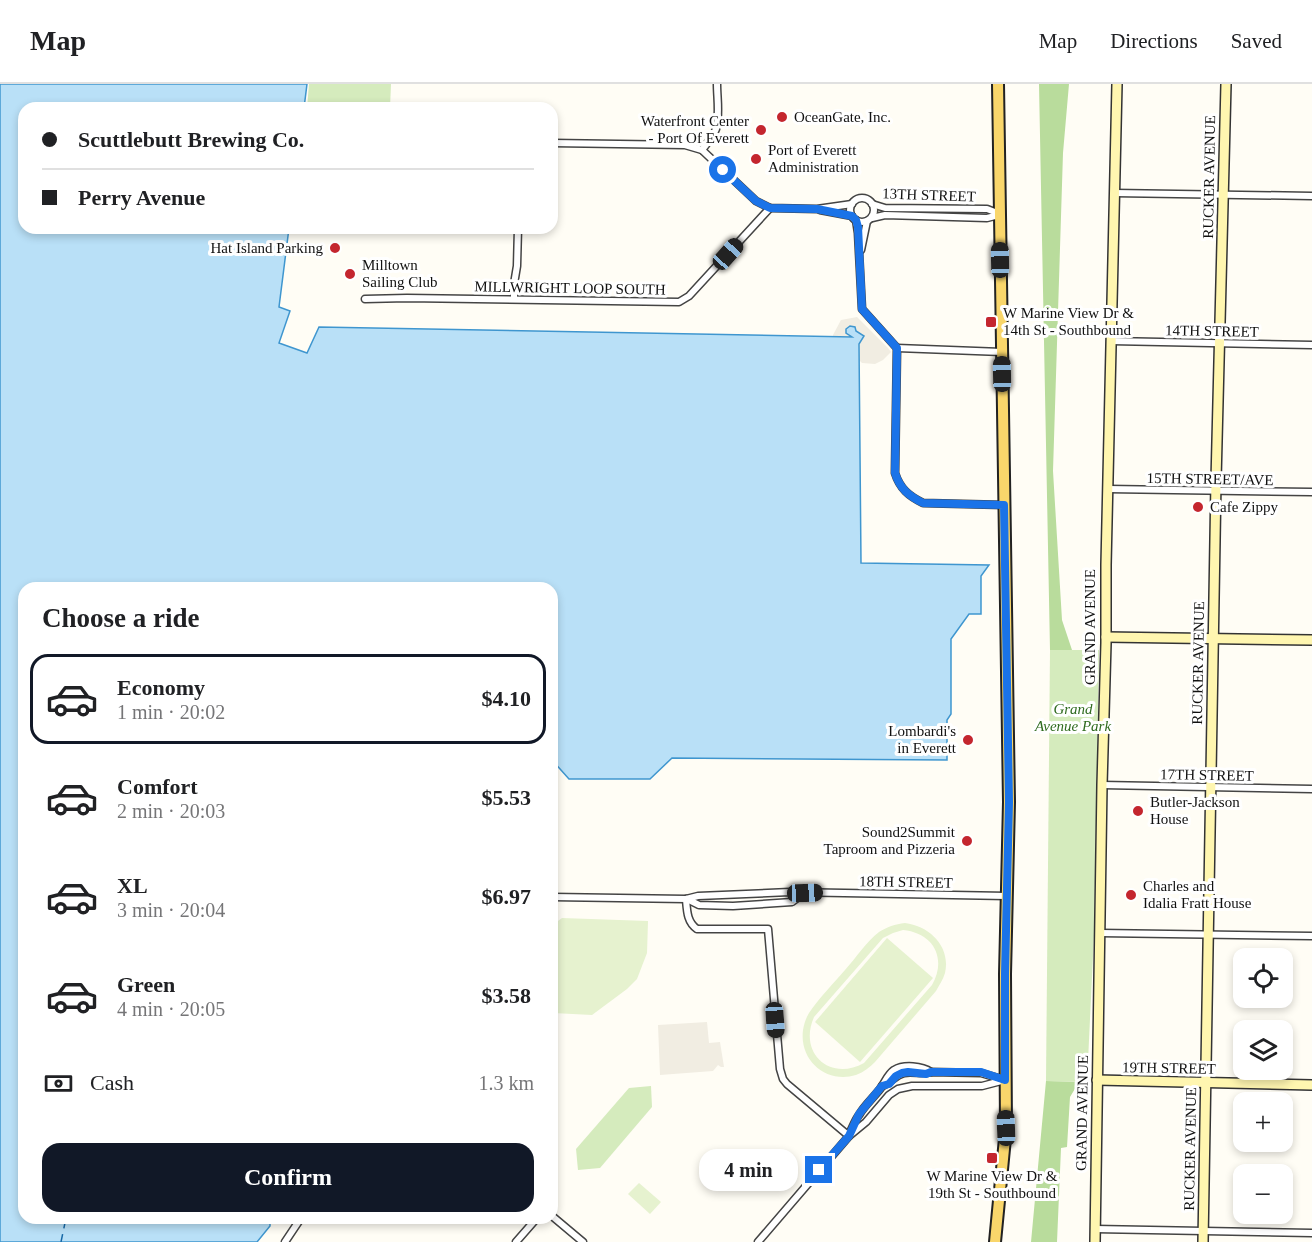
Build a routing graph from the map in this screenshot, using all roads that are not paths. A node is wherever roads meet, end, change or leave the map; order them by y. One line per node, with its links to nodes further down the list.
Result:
1 (717, 84): 6 (street)
2 (998, 84): 14 (main road)
3 (1117, 84): 7 (street, GRAND AVENUE)
4 (1226, 84): 8 (street, RUCKER AVENUE)
5 (558, 143): 6 (street)
6 (702, 150): 12 (street)
7 (1114, 193): 8 (street); 21 (street, GRAND AVENUE)
8 (1223, 195): 9 (street); 22 (street, RUCKER AVENUE)
9 (1312, 196)
10 (852, 204): 11 (street); 13 (street); 15 (street)
11 (872, 204): 14 (street, 13TH STREET); 16 (street)
12 (770, 208): 13 (street); 20 (street, MILLWRIGHT LOOP SOUTH)
13 (817, 209): 15 (street)
14 (1000, 214): 16 (street, 13TH STREET); 25 (main road)
15 (854, 218): 16 (street); 18 (street)
16 (869, 219): 18 (street)
17 (518, 234): 20 (street)
18 (860, 256): 24 (street)
19 (365, 298): 20 (street, MILLWRIGHT LOOP SOUTH)
20 (514, 299)
21 (1111, 341): 22 (street, 14TH STREET); 26 (street, GRAND AVENUE)
22 (1219, 344): 23 (street, 14TH STREET); 27 (street, RUCKER AVENUE)
23 (1312, 345)
24 (897, 348): 25 (street); 29 (street)
25 (1002, 352): 29 (main road)
26 (1108, 489): 27 (street, 15TH STREET/AVE); 30 (street, GRAND AVENUE)
27 (1216, 491): 28 (street, 15TH STREET/AVE); 31 (street, RUCKER AVENUE)
28 (1312, 492)
29 (1004, 505): 37 (main road)
30 (1106, 637): 31 (street); 33 (street, GRAND AVENUE)
31 (1214, 638): 32 (street); 34 (street, RUCKER AVENUE)
32 (1312, 640)
33 (1102, 785): 34 (street, 17TH STREET); 40 (street, GRAND AVENUE)
34 (1211, 787): 35 (street, 17TH STREET); 41 (street, RUCKER AVENUE)
35 (1312, 789)
36 (805, 893): 37 (street, 18TH STREET); 39 (street, 18TH STREET); 39 (street, 18TH STREET)
37 (1007, 896): 43 (main road)
38 (558, 897): 39 (street)
39 (686, 899): 47 (street)
40 (1100, 933): 41 (street); 44 (street, GRAND AVENUE)
41 (1209, 934): 42 (street); 45 (street, RUCKER AVENUE)
42 (1312, 936)
43 (1005, 1080): 47 (street); 47 (street); 58 (main road)
44 (1097, 1080): 45 (street, 19TH STREET); 51 (street, GRAND AVENUE)
45 (1206, 1083): 46 (street, 19TH STREET); 52 (street, RUCKER AVENUE)
46 (1312, 1085)
47 (849, 1136): 57 (street)
48 (558, 1221): 56 (street)
49 (297, 1224): 54 (street)
50 (532, 1224): 55 (street)
51 (1095, 1229): 52 (street); 59 (street, GRAND AVENUE)
52 (1203, 1230): 53 (street); 60 (street, RUCKER AVENUE)
53 (1312, 1233)
54 (285, 1242)
55 (516, 1242)
56 (583, 1242)
57 (758, 1242)
58 (995, 1242)
59 (1095, 1242)
60 (1203, 1242)

